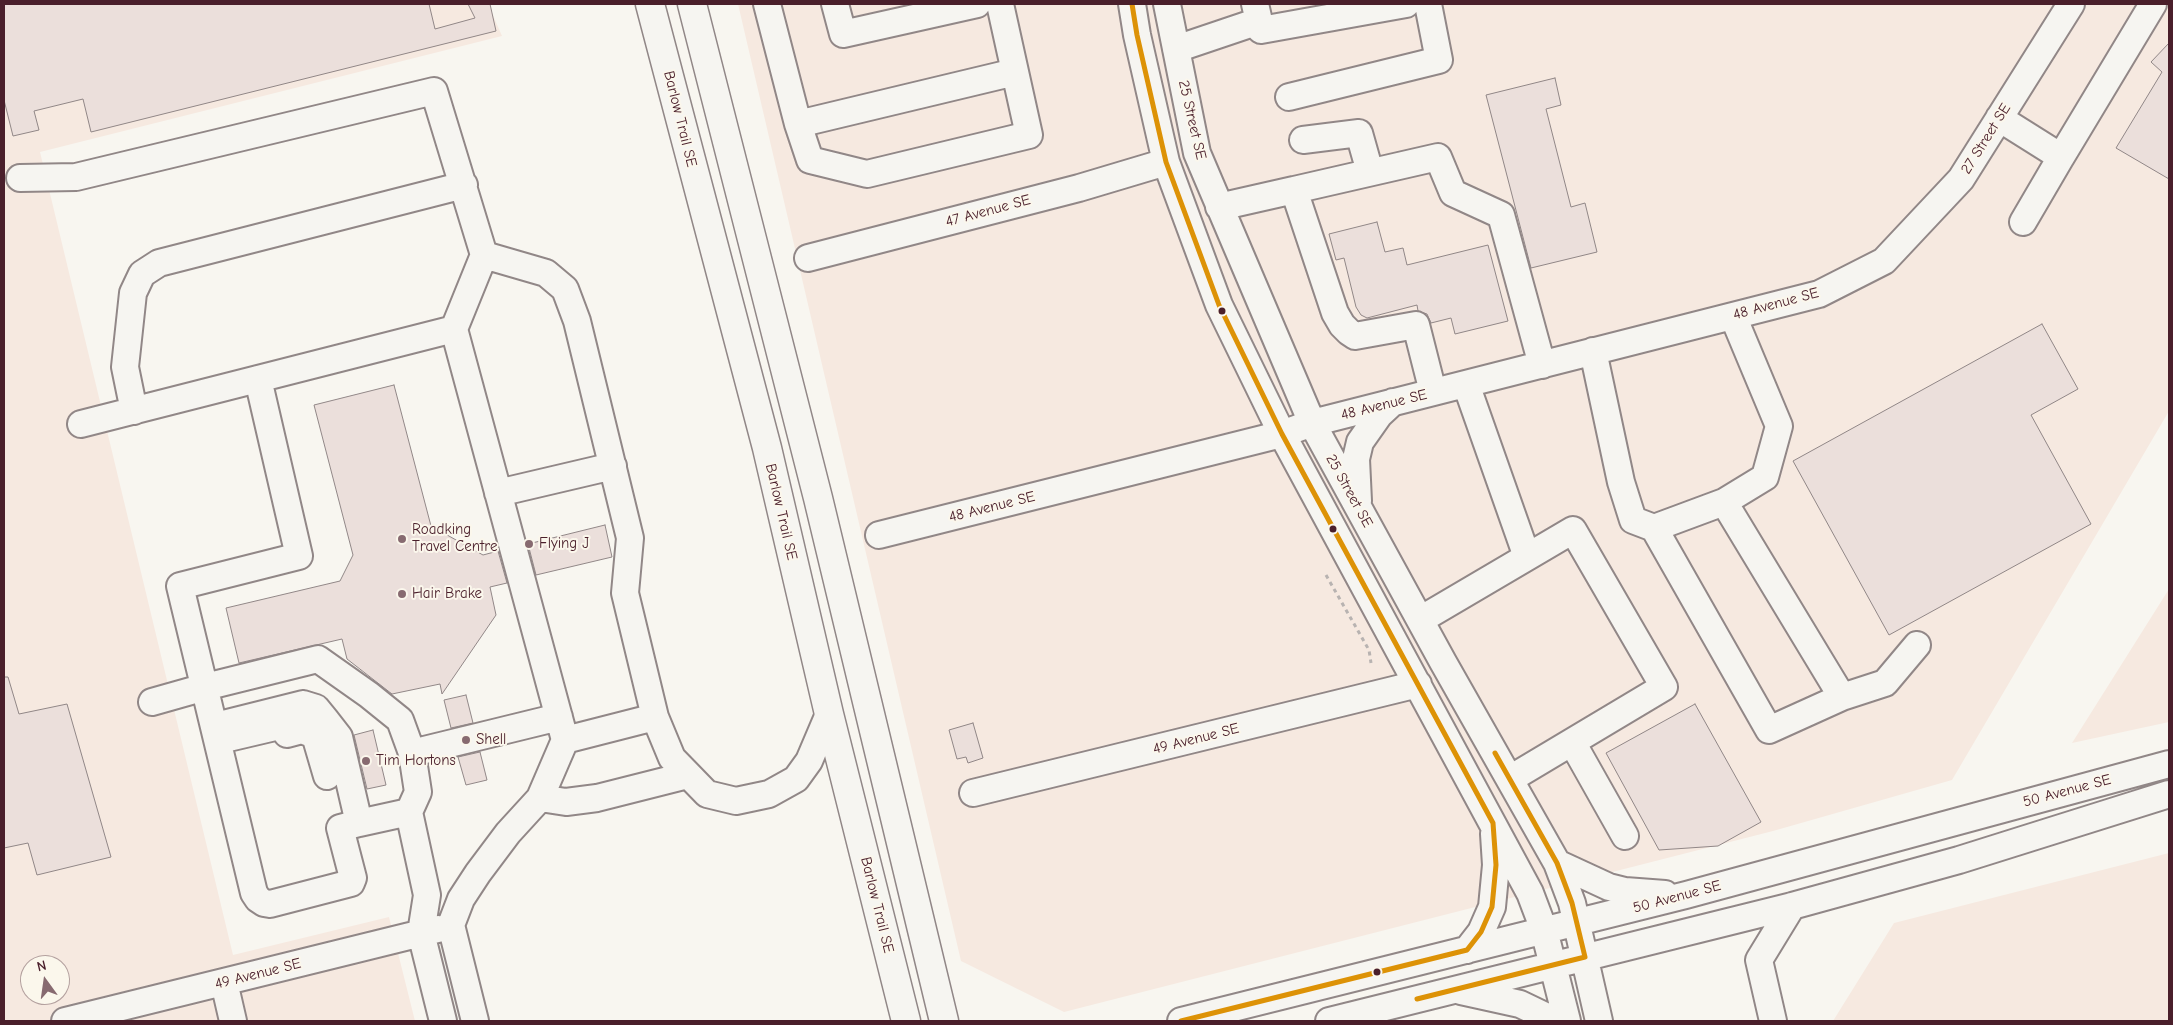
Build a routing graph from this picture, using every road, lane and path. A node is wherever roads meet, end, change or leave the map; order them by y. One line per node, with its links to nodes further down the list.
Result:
1 (650, 4): 59 (main road, Barlow Trail SE)
2 (692, 4): 88 (main road)
3 (767, 4): 19 (street)
4 (835, 4): 5 (street)
5 (977, 4)
6 (1000, 4): 16 (street)
7 (1132, 4): 22 (street)
8 (1167, 4): 15 (street, 25 Street SE)
9 (1406, 4): 13 (street)
10 (1428, 4): 17 (street)
11 (2072, 4): 18 (street, 27 Street SE)
12 (2153, 4): 21 (street)
13 (1357, 8): 14 (street)
14 (1257, 12): 15 (street)
15 (1176, 49): 27 (street, 25 Street SE)
16 (1015, 72): 19 (street); 19 (street)
17 (1289, 97)
18 (1999, 118): 21 (street); 31 (street, 27 Street SE)
19 (798, 124)
20 (1303, 140): 23 (street)
21 (2061, 158): 28 (street)
22 (1166, 162): 30 (street, 47 Avenue SE); 43 (street)
23 (1370, 172): 26 (street); 35 (street)
24 (20, 178): 25 (street)
25 (464, 185): 29 (street); 40 (street)
26 (1294, 190): 27 (street); 38 (street)
27 (1220, 207): 41 (street, 25 Street SE)
28 (2023, 222)
29 (484, 254): 33 (street); 44 (street)
30 (808, 258)
31 (1884, 261): 32 (street, 48 Avenue SE)
32 (1733, 316): 34 (street, 48 Avenue SE); 46 (street)
33 (454, 329): 36 (street); 45 (street)
34 (1593, 352): 35 (street, 48 Avenue SE); 48 (street)
35 (1542, 364): 37 (street, 48 Avenue SE)
36 (258, 379): 40 (street); 56 (street)
37 (1466, 384): 38 (street, 48 Avenue SE); 50 (street)
38 (1433, 392): 39 (street, 48 Avenue SE)
39 (1393, 402): 41 (street, 48 Avenue SE); 47 (street)
40 (134, 411): 42 (street)
41 (1312, 423): 43 (street, 48 Avenue SE); 47 (street, 25 Street SE)
42 (81, 424)
43 (1282, 434): 49 (street, 48 Avenue SE); 55 (street)
44 (613, 466): 45 (street); 60 (street)
45 (498, 493): 61 (street)
46 (1724, 502): 48 (street); 57 (street)
47 (1358, 508): 52 (street, 25 Street SE)
48 (1654, 528): 57 (street)
49 (879, 535)
50 (1527, 557): 52 (street); 63 (street)
51 (1326, 575): 54 (path)
52 (1420, 620): 68 (street, 25 Street SE)
53 (1917, 645): 57 (street)
54 (1371, 663)
55 (1418, 684): 69 (street, 49 Avenue SE); 74 (street)
56 (204, 687): 58 (street); 62 (street); 64 (street)
57 (1842, 697)
58 (152, 702)
59 (829, 714): 66 (street); 93 (main road, Barlow Trail SE)
60 (655, 718): 61 (street); 66 (street)
61 (562, 728): 64 (street); 71 (street)
62 (218, 740): 67 (street); 73 (street); 73 (street)
63 (1572, 742): 68 (street); 75 (street)
64 (412, 753): 72 (street)
65 (2169, 764): 77 (street, 50 Avenue SE)
66 (688, 775): 71 (street)
67 (327, 776)
68 (1510, 779): 76 (street, 25 Street SE)
69 (973, 793)
70 (2169, 794): 78 (street, 50 Avenue SE)
71 (540, 798): 80 (street)
72 (409, 812): 73 (street); 82 (street)
73 (359, 824)
74 (1493, 824): 81 (street); 83 (street)
75 (1625, 836)
76 (1557, 863): 77 (street); 79 (street, 25 Street SE)
77 (1686, 895): 79 (street, 50 Avenue SE)
78 (1792, 906): 84 (street, 50 Avenue SE); 99 (street)
79 (1576, 923): 81 (street, 50 Avenue SE); 84 (street, 25 Street SE)
80 (451, 925): 82 (street, 49 Avenue SE); 92 (street)
81 (1544, 930): 83 (street, 50 Avenue SE); 85 (street)
82 (420, 933): 86 (street, 49 Avenue SE); 91 (street)
83 (1467, 950): 94 (street, 50 Avenue SE)
84 (1585, 957): 85 (street, 50 Avenue SE); 98 (street, 25 Street SE)
85 (1553, 964): 87 (street, 50 Avenue SE); 97 (street)
86 (224, 982): 89 (street, 49 Avenue SE); 90 (street)
87 (1452, 990): 95 (street, 50 Avenue SE); 96 (street)
88 (946, 1020)
89 (65, 1021)
90 (233, 1021)
91 (443, 1021)
92 (475, 1021)
93 (906, 1021)
94 (1181, 1021)
95 (1329, 1021)
96 (1552, 1021)
97 (1567, 1021)
98 (1599, 1021)
99 (1773, 1021)

